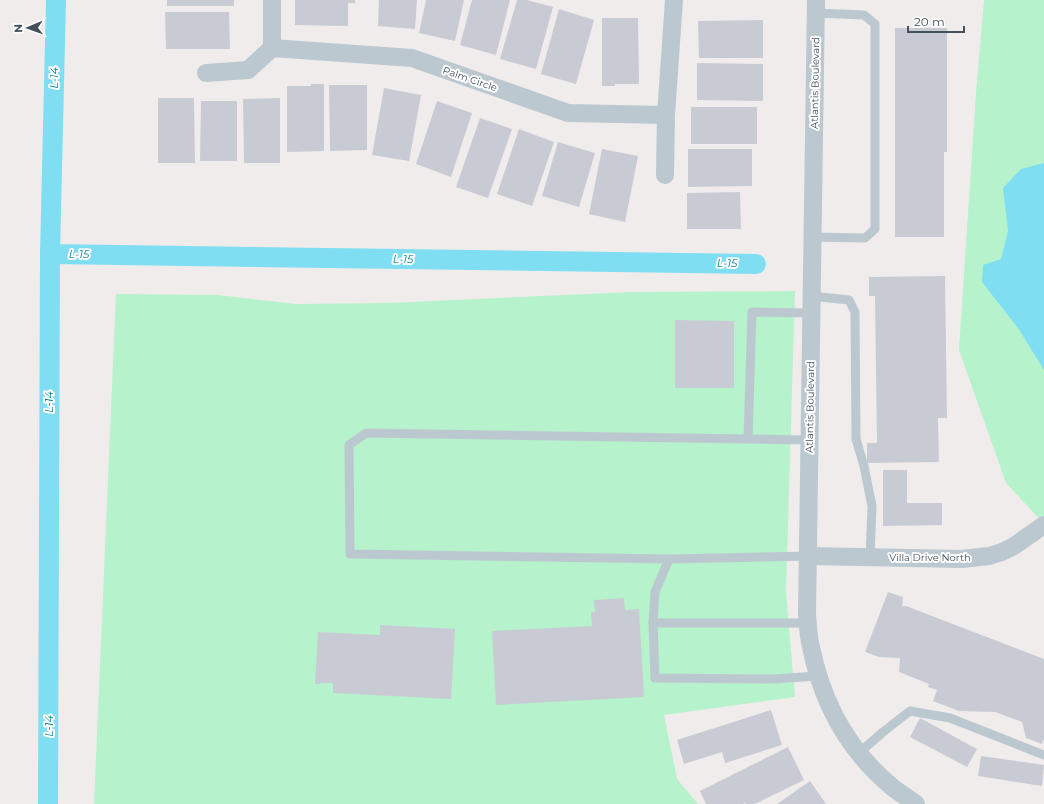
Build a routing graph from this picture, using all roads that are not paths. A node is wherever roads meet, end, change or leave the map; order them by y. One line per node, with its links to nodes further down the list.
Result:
1 (272, 0): 4 (street)
2 (674, 0): 6 (street)
3 (816, 6): 8 (street, Atlantis Boulevard); 8 (lane)
4 (272, 48): 5 (street); 6 (street, Palm Circle)
5 (206, 73)
6 (666, 115): 7 (street)
7 (665, 175)
8 (812, 237): 9 (street, Atlantis Boulevard)
9 (811, 305): 10 (lane); 11 (street, Atlantis Boulevard); 14 (lane)
10 (748, 439): 11 (lane); 15 (lane)
11 (809, 440): 13 (street, Atlantis Boulevard)
12 (1044, 525): 14 (street, Villa Drive North)
13 (808, 556): 14 (street, Villa Drive North); 15 (lane); 17 (street, Atlantis Boulevard)
14 (870, 557)
15 (669, 559): 16 (lane)
16 (653, 623): 17 (lane); 18 (lane)
17 (808, 623): 18 (street, Atlantis Boulevard)
18 (818, 676): 19 (street, Atlantis Boulevard)
19 (859, 753): 20 (lane); 21 (street, Atlantis Boulevard)
20 (1044, 755)
21 (916, 804)

